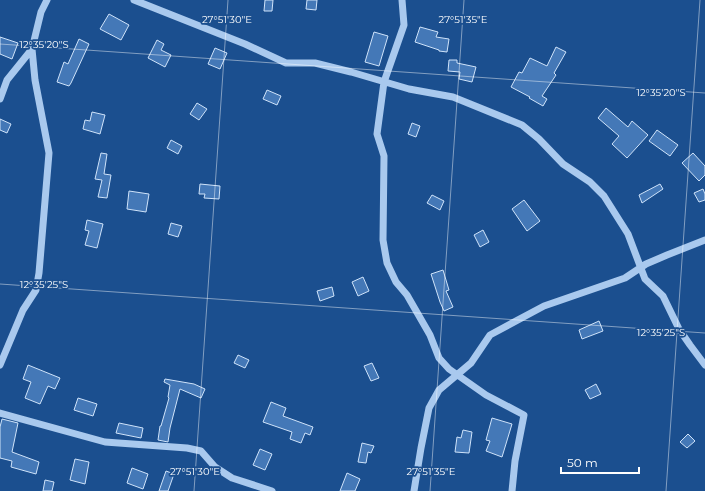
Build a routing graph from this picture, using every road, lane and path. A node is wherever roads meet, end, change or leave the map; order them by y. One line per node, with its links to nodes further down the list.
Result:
1 (47, 0): 4 (street)
2 (134, 0): 5 (street)
3 (402, 0): 5 (street)
4 (32, 49): 6 (street); 9 (street)
5 (384, 82): 8 (street); 11 (street)
6 (0, 99)
7 (705, 240): 8 (street)
8 (641, 268): 10 (street); 11 (street)
9 (0, 365)
10 (705, 365)
11 (457, 374): 14 (street); 15 (street)
12 (0, 413): 13 (street)
13 (272, 491)
14 (414, 491)
15 (512, 491)

